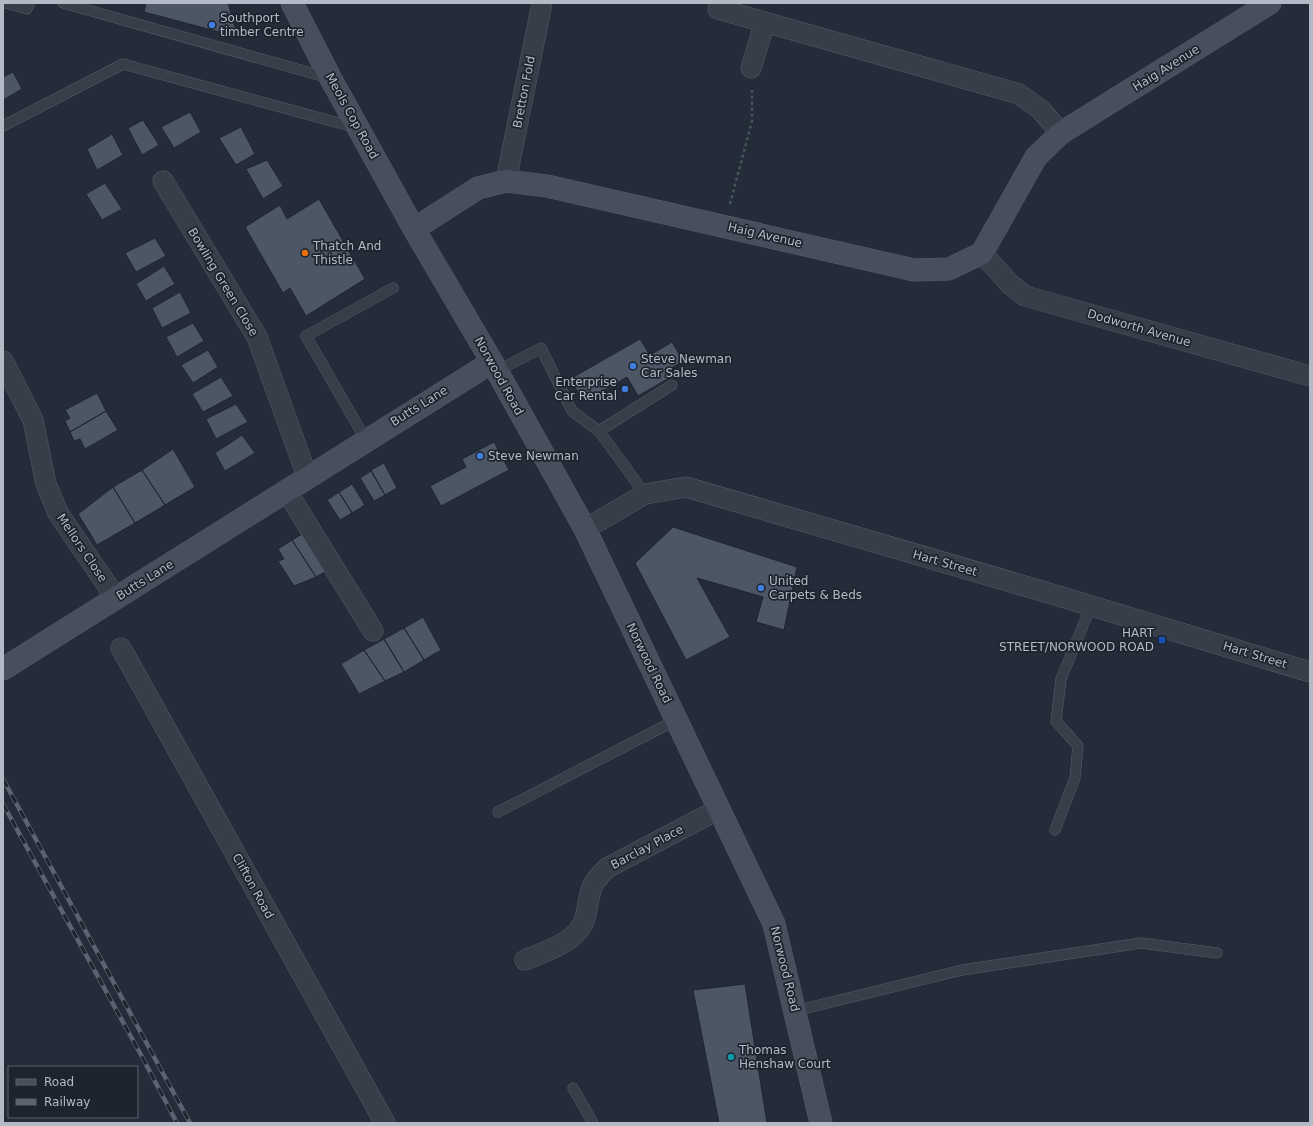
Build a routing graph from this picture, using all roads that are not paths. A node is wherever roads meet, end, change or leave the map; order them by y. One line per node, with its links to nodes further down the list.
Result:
1 (6, 3): 2 (lane)
2 (30, 3)
3 (63, 3): 10 (lane)
4 (292, 3): 10 (street, Meols Cop Road)
5 (542, 3): 14 (street, Bretton Fold)
6 (1270, 3): 13 (street, Haig Avenue)
7 (718, 9): 8 (street)
8 (765, 22): 9 (street); 13 (street)
9 (751, 68)
10 (331, 79): 12 (street, Meols Cop Road)
11 (3, 126): 12 (lane)
12 (359, 129): 16 (street, Meols Cop Road)
13 (1061, 132): 17 (street, Haig Avenue)
14 (506, 181): 16 (street, Haig Avenue); 17 (street, Haig Avenue)
15 (162, 182): 25 (street, Bowling Green Close)
16 (414, 229): 20 (street, Norwood Road)
17 (982, 253): 21 (street, Dodworth Avenue)
18 (393, 288): 24 (lane)
19 (3, 361): 29 (street, Mellors Close)
20 (494, 366): 23 (lane); 24 (street, Butts Lane); 28 (street, Norwood Road)
21 (1310, 376)
22 (672, 385): 23 (lane)
23 (599, 431): 27 (lane)
24 (366, 440): 25 (street, Butts Lane)
25 (307, 476): 26 (street, Butts Lane)
26 (286, 490): 29 (street, Butts Lane); 31 (street)
27 (645, 494): 28 (street, Hart Street); 30 (street, Hart Street)
28 (585, 529): 35 (street, Norwood Road)
29 (116, 598): 33 (street, Butts Lane)
30 (1091, 606): 34 (street, Hart Street); 38 (lane)
31 (373, 631)
32 (121, 648): 43 (street, Clifton Road)
33 (3, 668)
34 (1310, 672)
35 (676, 720): 36 (street, Norwood Road); 37 (lane)
36 (719, 809): 40 (street, Barclay Place); 41 (street, Norwood Road)
37 (498, 812)
38 (1055, 830)
39 (1217, 953): 41 (lane)
40 (525, 960)
41 (795, 1011): 45 (street, Norwood Road)
42 (573, 1088): 44 (lane)
43 (385, 1123)
44 (593, 1123)
45 (821, 1123)

